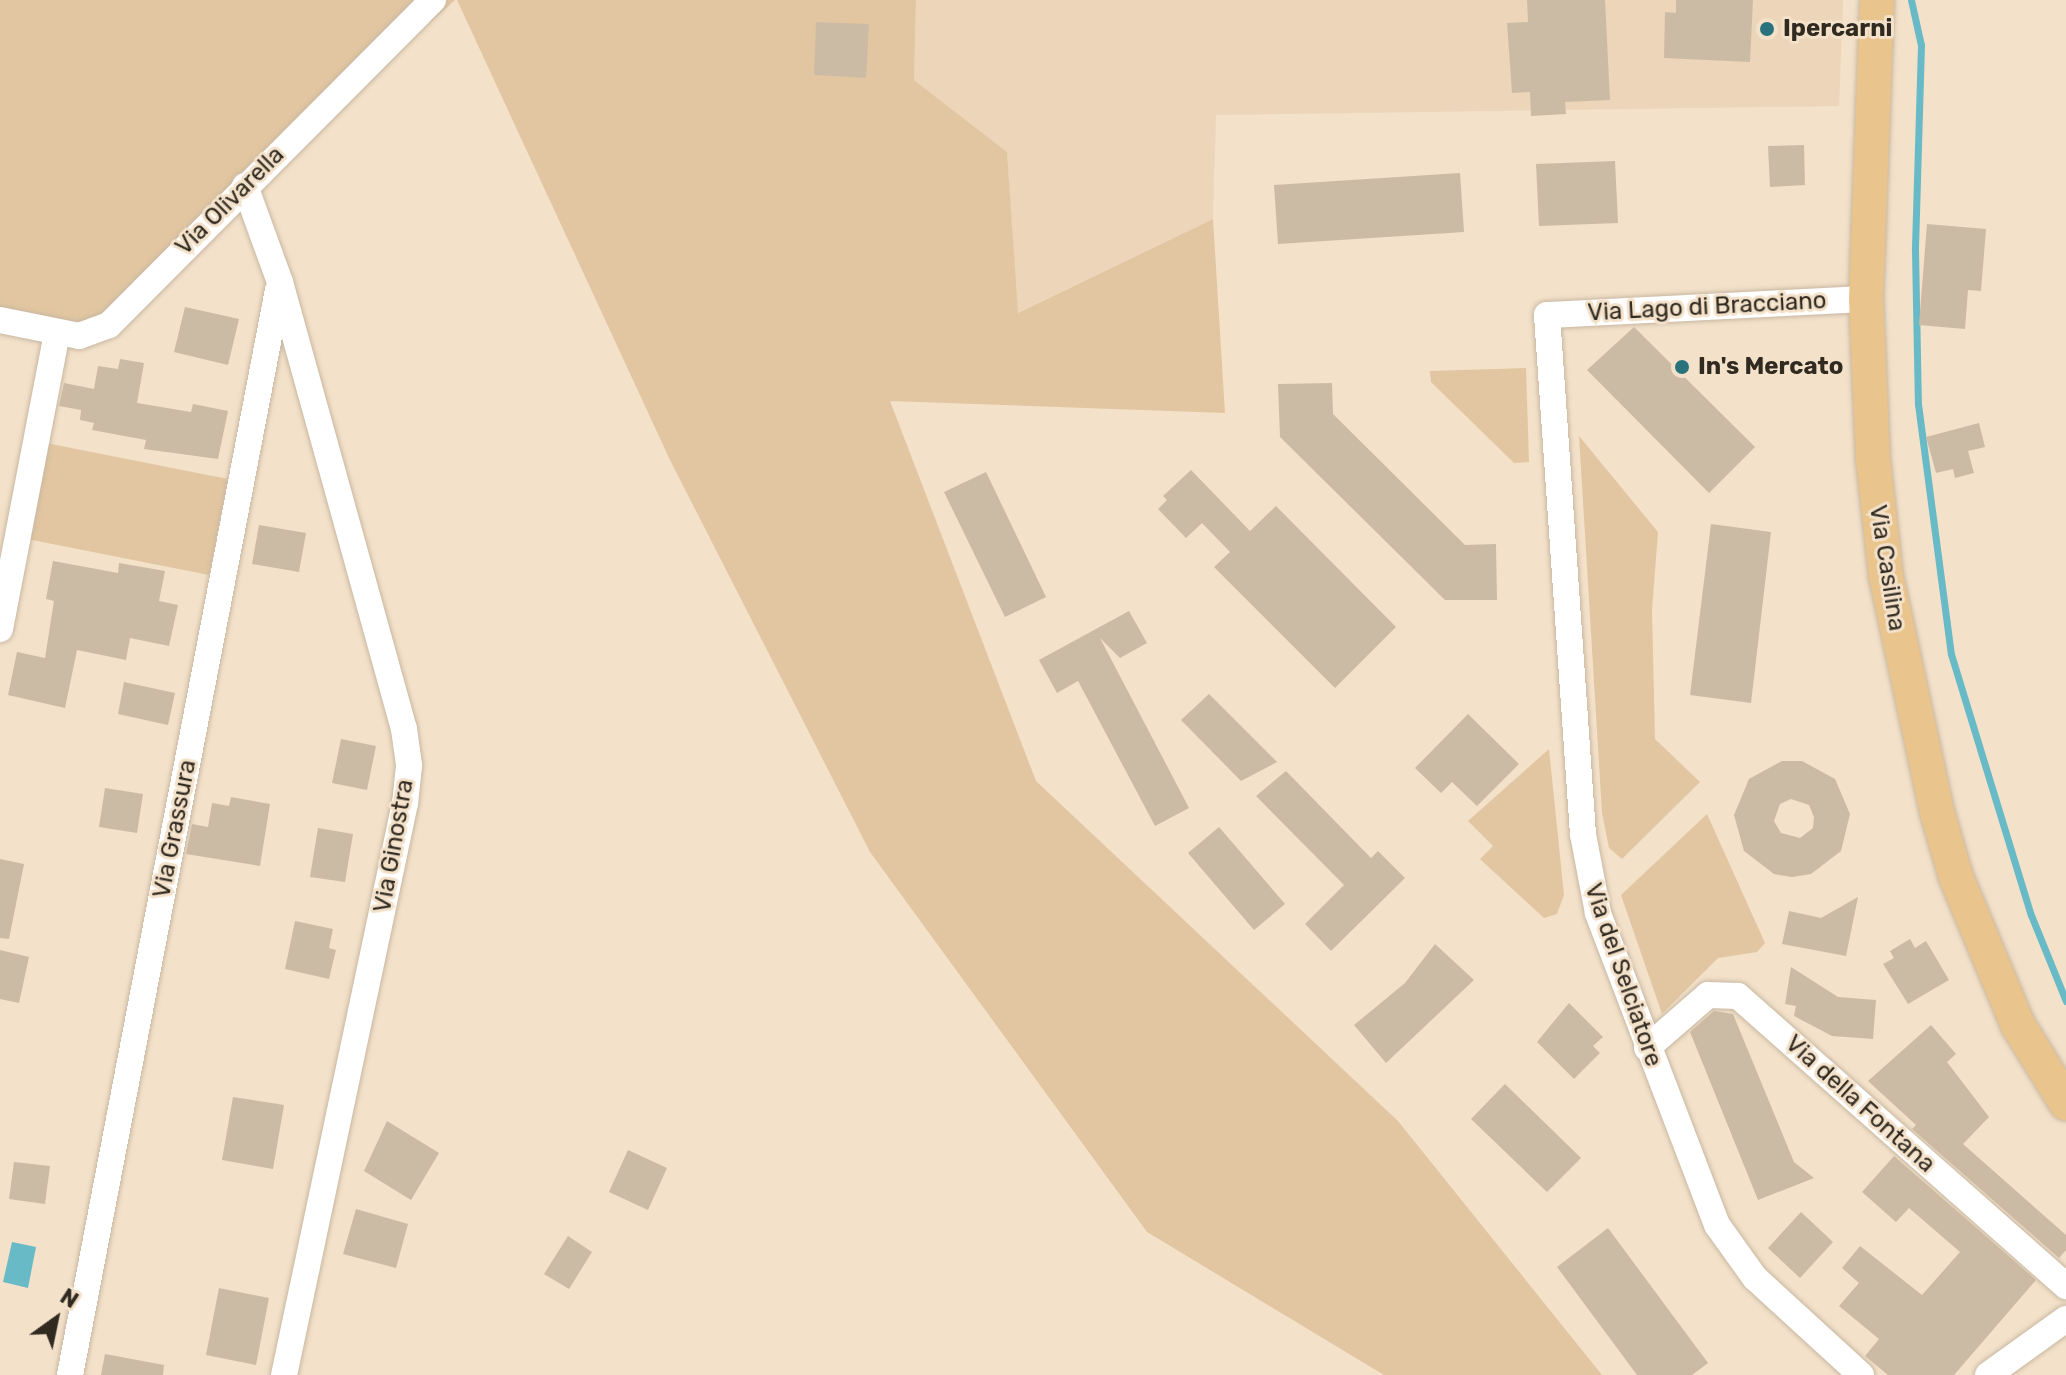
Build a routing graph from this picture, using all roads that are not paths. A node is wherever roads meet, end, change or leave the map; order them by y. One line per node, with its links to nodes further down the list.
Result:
1 (433, 0): 3 (street, Via Olivarella)
2 (1877, 0): 5 (main road, Via Casilina)
3 (245, 186): 4 (street, Via Ginostra); 8 (street, Via Olivarella)
4 (280, 282): 16 (street, Via Grassura); 17 (street, Via Ginostra)
5 (1866, 299): 6 (street, Via Lago di Bracciano); 11 (main road, Via Casilina)
6 (1547, 315): 10 (street, Via del Selciatore)
7 (0, 320): 8 (street, Via Olivarella)
8 (57, 334): 9 (street)
9 (0, 629)
10 (1647, 1048): 14 (street, Via della Fontana); 18 (street, Via del Selciatore)
11 (2031, 1051): 12 (main road, Via Casilina); 13 (street)
12 (2066, 1103)
13 (2066, 1117)
14 (2066, 1286)
15 (2066, 1319): 19 (street)
16 (70, 1375)
17 (284, 1375)
18 (1861, 1375)
19 (1988, 1375)

